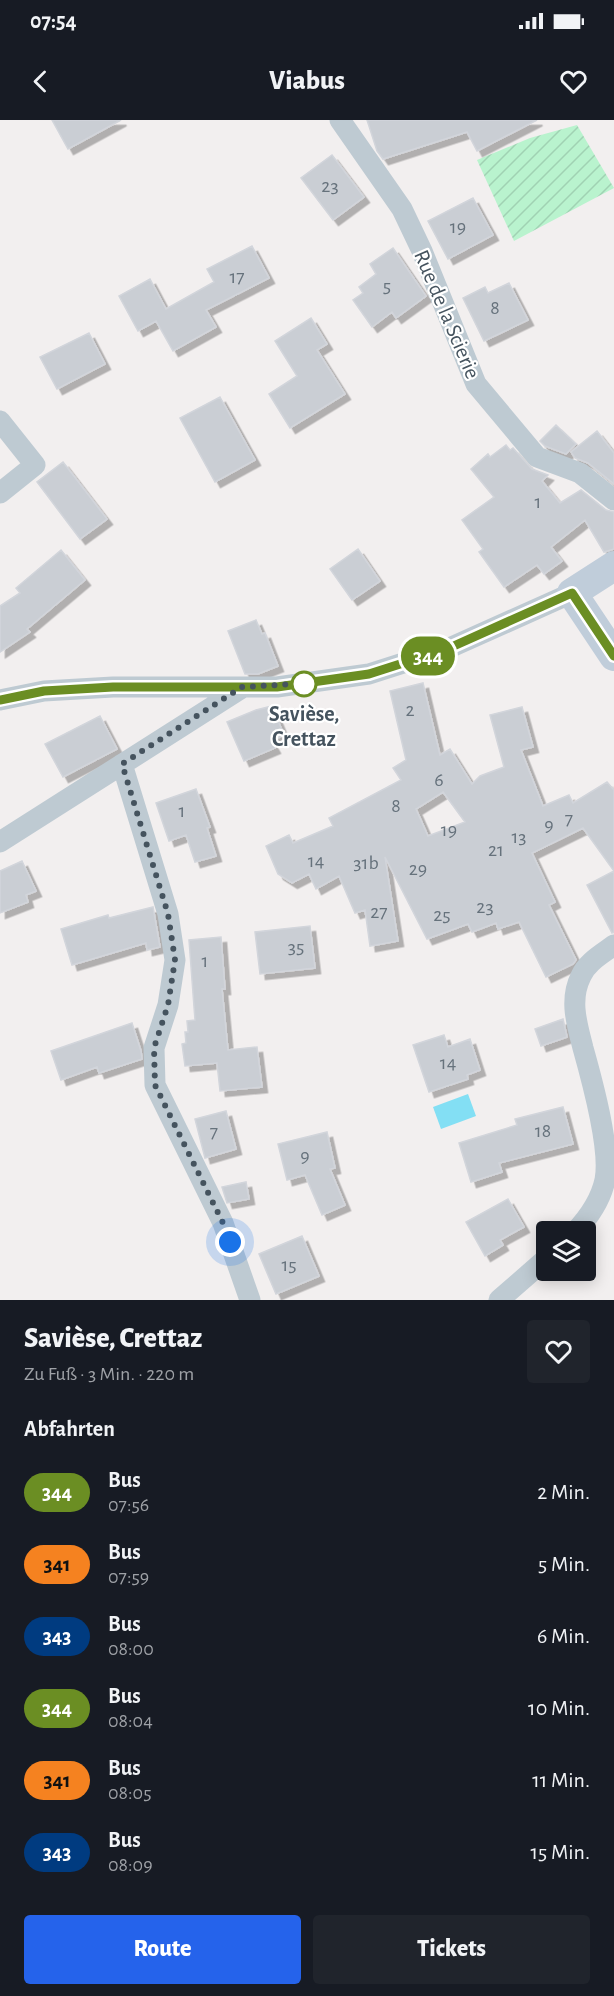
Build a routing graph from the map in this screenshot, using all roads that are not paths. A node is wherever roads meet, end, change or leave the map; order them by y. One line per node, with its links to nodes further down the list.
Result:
1 (340, 120): 4 (street, Rue de la Scierie)
2 (0, 421): 3 (street)
3 (0, 493)
4 (614, 500)
5 (614, 567): 6 (street)
6 (572, 593): 7 (street); 8 (street)
7 (614, 656)
8 (242, 687): 9 (street); 10 (street)
9 (0, 699)
10 (122, 764): 11 (street); 15 (street)
11 (0, 842)
12 (614, 945): 13 (street)
13 (584, 1221)
14 (536, 1268): 16 (street)
15 (250, 1300)
16 (499, 1300)

